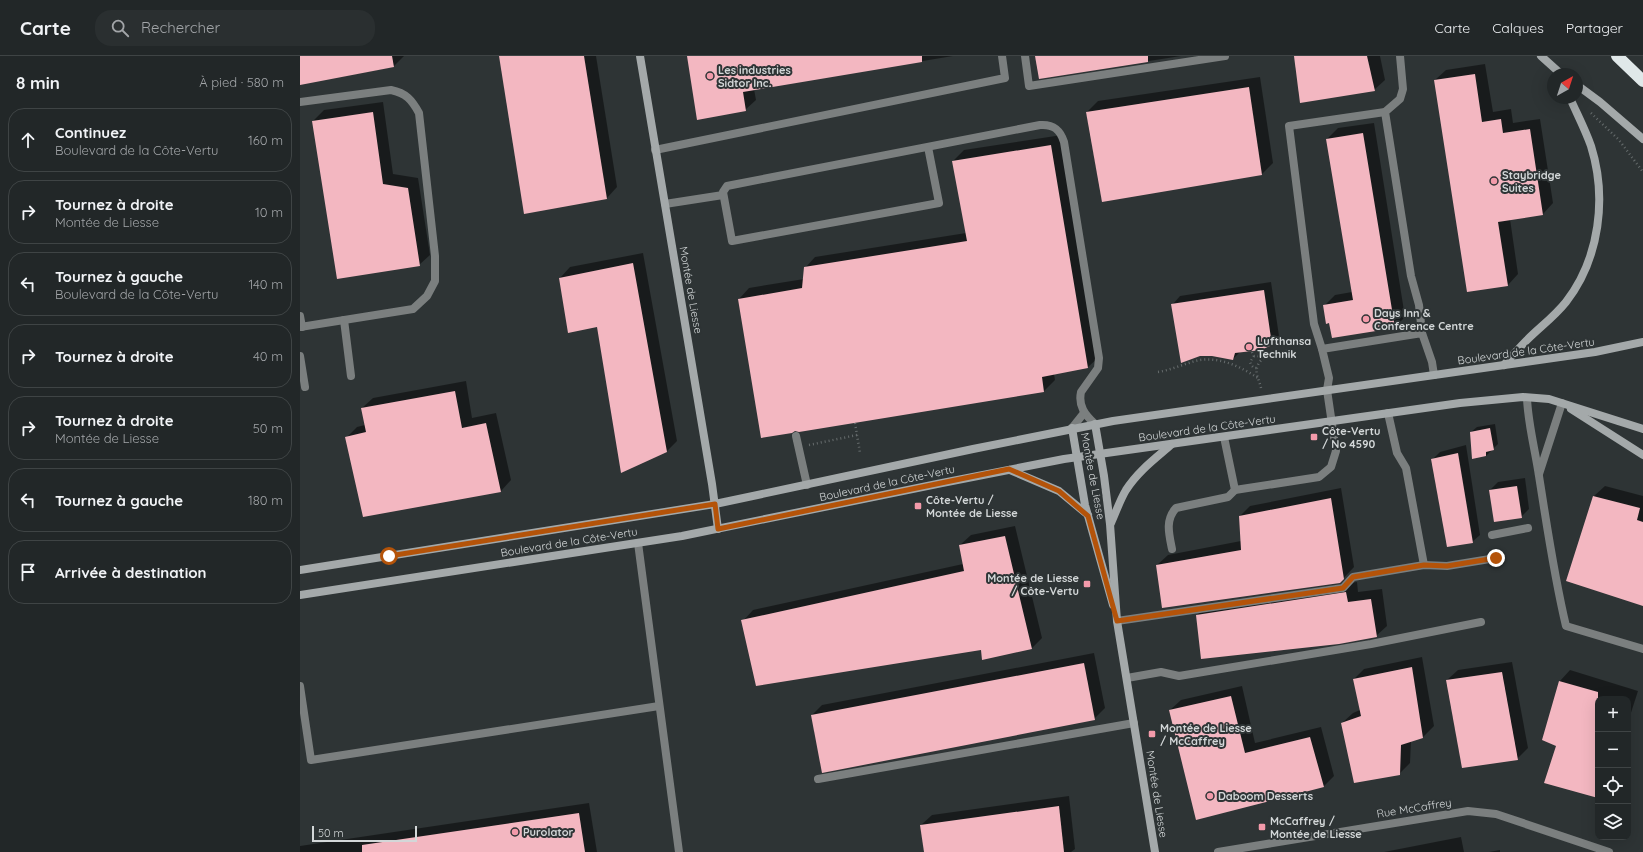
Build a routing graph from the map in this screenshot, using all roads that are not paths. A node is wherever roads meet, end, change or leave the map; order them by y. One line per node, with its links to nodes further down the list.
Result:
1 (640, 56): 16 (street, Montée de Liesse)
2 (1002, 56): 16 (street)
3 (1025, 56): 4 (street)
4 (1225, 56)
5 (1400, 56): 13 (street)
6 (1541, 56): 8 (street)
7 (1617, 56): 9 (highway)
8 (1554, 68)
9 (1643, 81)
10 (1583, 89): 14 (street)
11 (300, 102): 20 (street)
12 (1573, 104): 26 (street)
13 (1385, 112): 22 (street); 24 (street)
14 (1643, 139)
15 (928, 147): 17 (street); 17 (street); 33 (street)
16 (656, 150): 18 (street, Montée de Liesse)
17 (723, 195): 18 (street)
18 (665, 204): 49 (street, Montée de Liesse)
19 (300, 316): 21 (street)
20 (344, 320): 21 (street); 28 (street)
21 (301, 327)
22 (1422, 333): 24 (street); 27 (street)
23 (1643, 342): 26 (street, Boulevard de la Côte-Vertu)
24 (1322, 349): 30 (street)
25 (300, 356): 29 (street)
26 (1504, 365): 27 (street, Boulevard de la Côte-Vertu)
27 (1434, 375): 30 (street, Boulevard de la Côte-Vertu)
28 (351, 376)
29 (305, 386)
30 (1328, 390): 35 (street); 36 (street, Boulevard de la Côte-Vertu)
31 (1527, 398): 32 (street, Boulevard de la Côte-Vertu); 34 (street, Boulevard de la Côte-Vertu); 46 (street)
32 (1562, 403): 38 (street, Boulevard de la Côte-Vertu); 43 (street); 46 (street)
33 (1084, 413): 36 (street); 37 (street)
34 (1388, 413): 35 (street, Boulevard de la Côte-Vertu); 58 (street)
35 (1332, 421): 40 (street, Boulevard de la Côte-Vertu); 48 (street)
36 (1095, 424): 37 (street, Boulevard de la Côte-Vertu); 42 (street, Montée de Liesse)
37 (1072, 428): 44 (street, Montée de Liesse); 47 (street, Boulevard de la Côte-Vertu)
38 (1643, 429)
39 (796, 436): 47 (street)
40 (1224, 437): 41 (street, Boulevard de la Côte-Vertu); 48 (street)
41 (1172, 444): 42 (street, Boulevard de la Côte-Vertu); 51 (street)
42 (1101, 454): 44 (street, Boulevard de la Côte-Vertu); 51 (street, Montée de Liesse)
43 (1643, 455)
44 (1076, 457): 45 (street, Boulevard de la Côte-Vertu); 50 (street, Montée de Liesse)
45 (1009, 469): 50 (street); 53 (street, Boulevard de la Côte-Vertu)
46 (1539, 474): 63 (street)
47 (807, 484): 49 (street, Boulevard de la Côte-Vertu)
48 (1235, 490): 56 (street)
49 (715, 504): 53 (street, Montée de Liesse); 59 (street, Boulevard de la Côte-Vertu)
50 (1088, 516): 61 (street, Montée de Liesse)
51 (1110, 524): 61 (street, Montée de Liesse)
52 (1528, 528): 54 (street)
53 (718, 529): 55 (street, Boulevard de la Côte-Vertu)
54 (1492, 535)
55 (638, 542): 60 (street, Boulevard de la Côte-Vertu); 66 (street)
56 (1172, 549)
57 (1496, 558): 58 (street)
58 (1424, 565): 61 (street)
59 (300, 570)
60 (300, 595)
61 (1117, 621): 64 (street, Montée de Liesse)
62 (1481, 622): 64 (street)
63 (1643, 649)
64 (1127, 678): 67 (street, Montée de Liesse)
65 (300, 686): 66 (street)
66 (659, 706): 69 (street)
67 (1134, 723): 68 (street); 70 (street, Montée de Liesse)
68 (818, 780)
69 (679, 852)
70 (1155, 852)
71 (1218, 852): 72 (street, Rue McCaffrey)
72 (1609, 852)

